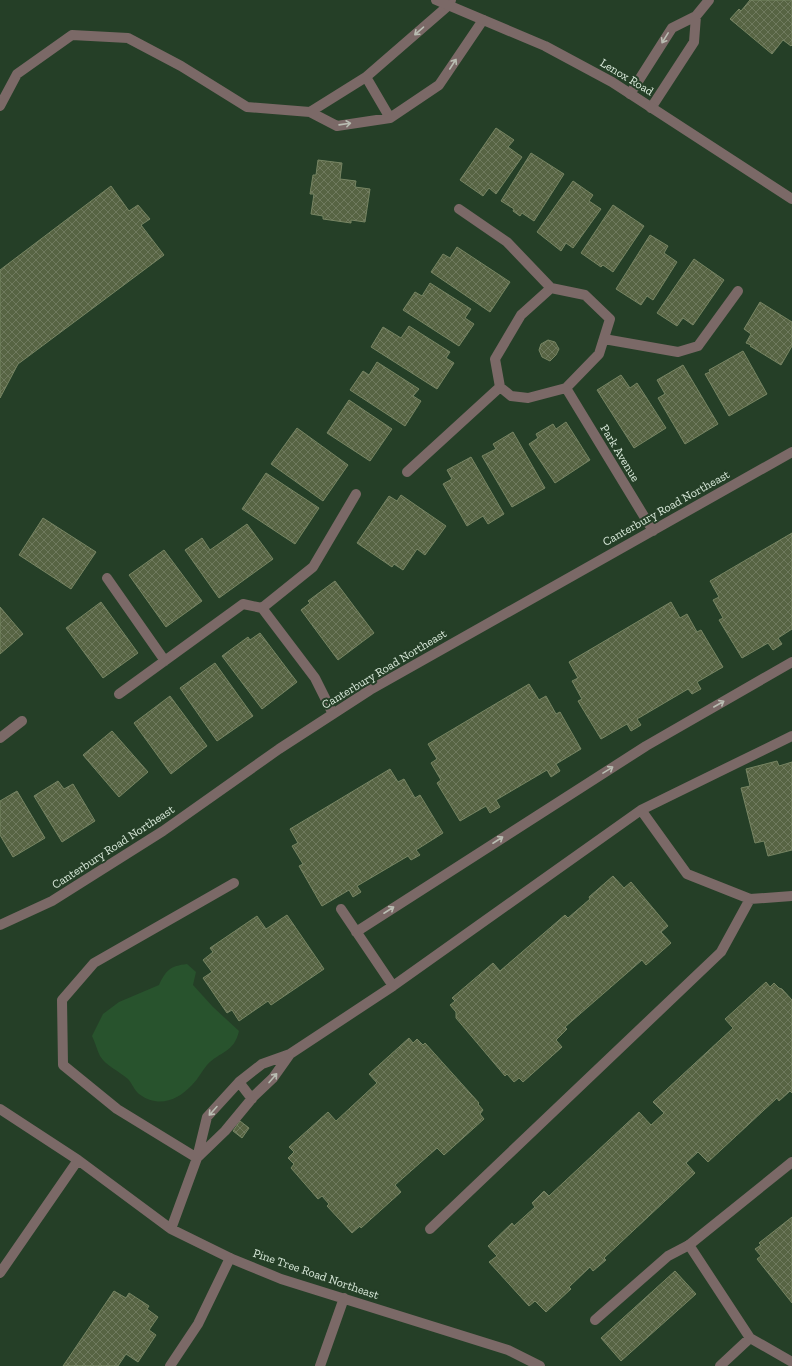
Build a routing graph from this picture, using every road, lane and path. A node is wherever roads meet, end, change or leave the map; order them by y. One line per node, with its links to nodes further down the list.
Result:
1 (436, 0): 3 (street, Lenox Road)
2 (710, 0): 4 (street)
3 (450, 3): 5 (street, Lenox Road); 6 (street, one-way to 6)
4 (696, 16): 7 (street, one-way to 7); 9 (street)
5 (483, 20): 7 (street, Lenox Road); 11 (street, one-way to 5)
6 (366, 77): 10 (street); 11 (street)
7 (630, 94): 9 (street, Lenox Road)
8 (0, 106): 10 (street)
9 (652, 108): 12 (street, Lenox Road)
10 (310, 112): 11 (street, one-way to 11)
11 (390, 118)
12 (792, 199)
13 (459, 209): 14 (street)
14 (551, 288): 16 (street); 17 (street)
15 (738, 291): 16 (street)
16 (604, 339): 18 (street)
17 (500, 387): 18 (street); 20 (street)
18 (566, 388): 22 (street, Park Avenue)
19 (792, 452): 22 (street, Canterbury Road Northeast)
20 (407, 472)
21 (356, 494): 24 (street)
22 (653, 531): 28 (street, Canterbury Road Northeast)
23 (107, 578): 25 (street)
24 (262, 608): 25 (street); 28 (street)
25 (165, 661): 27 (street)
26 (792, 662): 38 (street, one-way to 26)
27 (119, 694)
28 (334, 714): 37 (street, Canterbury Road Northeast)
29 (22, 721): 31 (street)
30 (792, 736): 32 (street)
31 (0, 738)
32 (641, 810): 35 (street); 39 (street)
33 (234, 883): 44 (street)
34 (792, 896): 35 (street)
35 (750, 900): 47 (street)
36 (341, 909): 38 (street)
37 (0, 925)
38 (356, 932): 39 (street)
39 (394, 986): 40 (street)
40 (290, 1054): 41 (street); 42 (street, one-way to 40)
41 (239, 1082): 42 (street); 44 (street, one-way to 44)
42 (252, 1099): 44 (street)
43 (0, 1109): 45 (street, Pine Tree Road Northeast)
44 (197, 1158): 48 (street)
45 (78, 1160): 48 (street, Pine Tree Road Northeast); 51 (street)
46 (792, 1162): 49 (street)
47 (430, 1228)
48 (171, 1229): 50 (street, Pine Tree Road Northeast)
49 (689, 1244): 53 (street); 54 (street)
50 (230, 1258): 52 (street, Pine Tree Road Northeast); 56 (street)
51 (0, 1273)
52 (344, 1298): 57 (street); 58 (street, Pine Tree Road Northeast)
53 (595, 1320)
54 (750, 1338): 55 (street); 59 (street)
55 (792, 1362)
56 (170, 1366)
57 (320, 1366)
58 (540, 1366)
59 (720, 1366)

